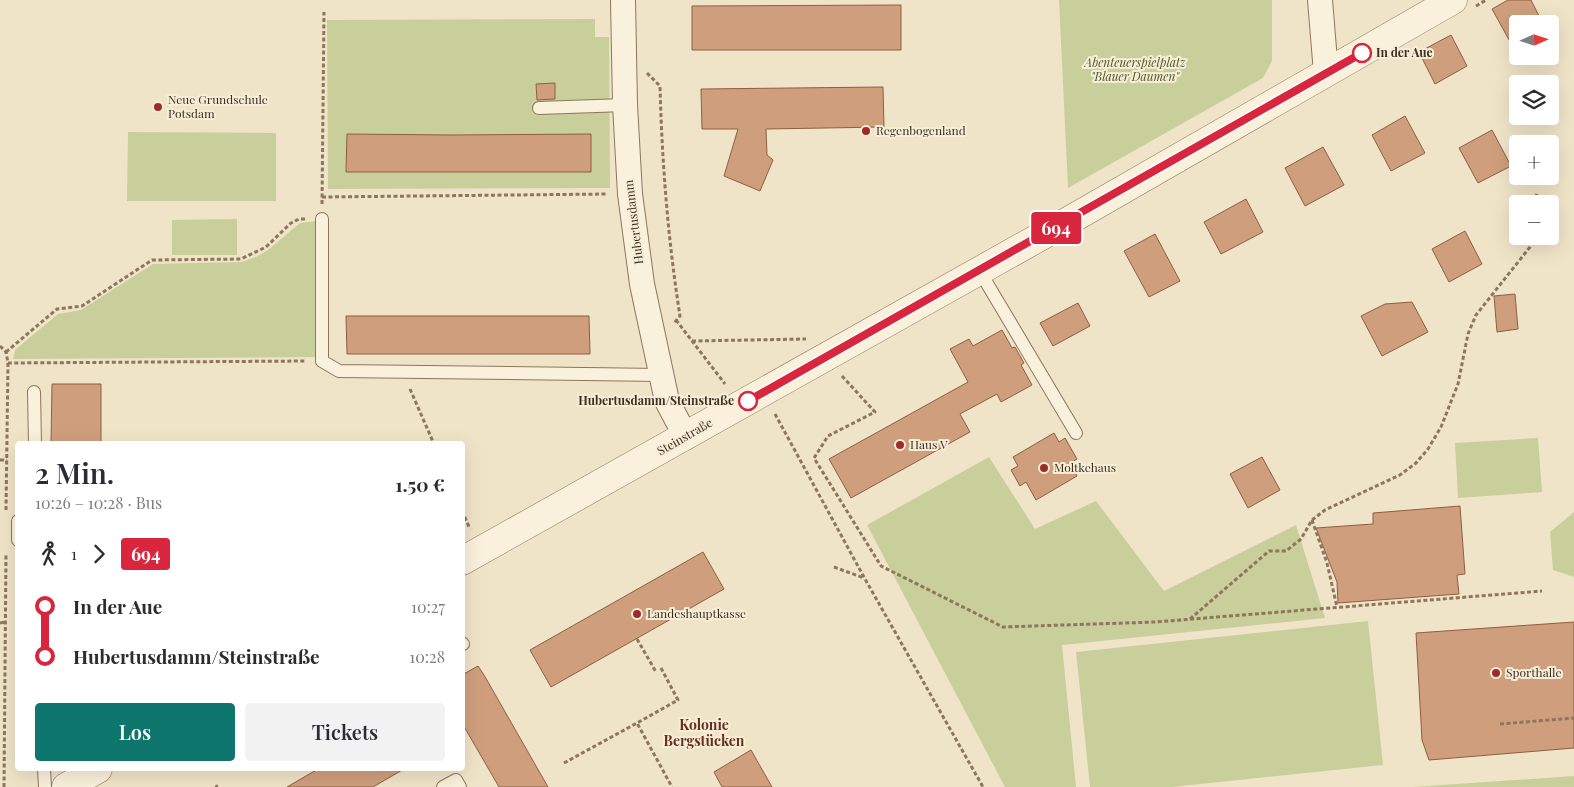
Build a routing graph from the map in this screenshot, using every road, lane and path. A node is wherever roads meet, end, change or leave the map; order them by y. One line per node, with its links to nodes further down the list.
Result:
1 (623, 0): 7 (street, Hubertusdamm)
2 (1320, 0): 6 (street)
3 (1453, 0): 6 (street, Steinstraße)
4 (324, 12): 9 (path)
5 (641, 66): 13 (path)
6 (1326, 73): 12 (street, Steinstraße)
7 (625, 105): 8 (lane); 9 (street, Hubertusdamm)
8 (539, 108)
9 (630, 194): 23 (street, Hubertusdamm)
10 (322, 219): 18 (path); 19 (lane)
11 (1531, 245): 34 (path)
12 (980, 270): 27 (lane); 28 (street, Steinstraße)
13 (676, 320): 14 (path); 16 (path)
14 (670, 326)
15 (808, 339): 16 (path)
16 (692, 341): 24 (path)
17 (0, 346): 18 (path)
18 (6, 352): 20 (path)
19 (322, 361): 20 (path); 22 (lane)
20 (8, 363): 32 (path)
21 (836, 369): 41 (path)
22 (403, 372): 23 (lane); 30 (path)
23 (661, 375): 28 (street, Hubertusdamm)
24 (726, 385)
25 (34, 392): 29 (lane)
26 (771, 408): 38 (path)
27 (1076, 433)
28 (686, 437): 36 (street, Steinstraße)
29 (35, 441)
30 (433, 441)
31 (0, 460): 32 (path)
32 (7, 460): 33 (path)
33 (12, 519): 35 (lane)
34 (1312, 520): 40 (path); 41 (path)
35 (12, 543): 43 (path)
36 (465, 559)
37 (834, 567): 38 (path)
38 (865, 579): 59 (path)
39 (1542, 591): 40 (path)
40 (1336, 607): 41 (path)
41 (1190, 619)
42 (0, 622): 43 (path)
43 (5, 622): 53 (path)
44 (637, 639): 46 (path)
45 (661, 668): 48 (path)
46 (656, 672)
47 (1574, 718): 49 (path)
48 (637, 723): 50 (path); 58 (path)
49 (1500, 724)
50 (564, 763)
51 (44, 771): 54 (lane)
52 (94, 771): 55 (street)
53 (4, 787)
54 (45, 787)
55 (66, 787)
56 (443, 787): 57 (lane)
57 (460, 787)
58 (672, 787)
59 (983, 787)

